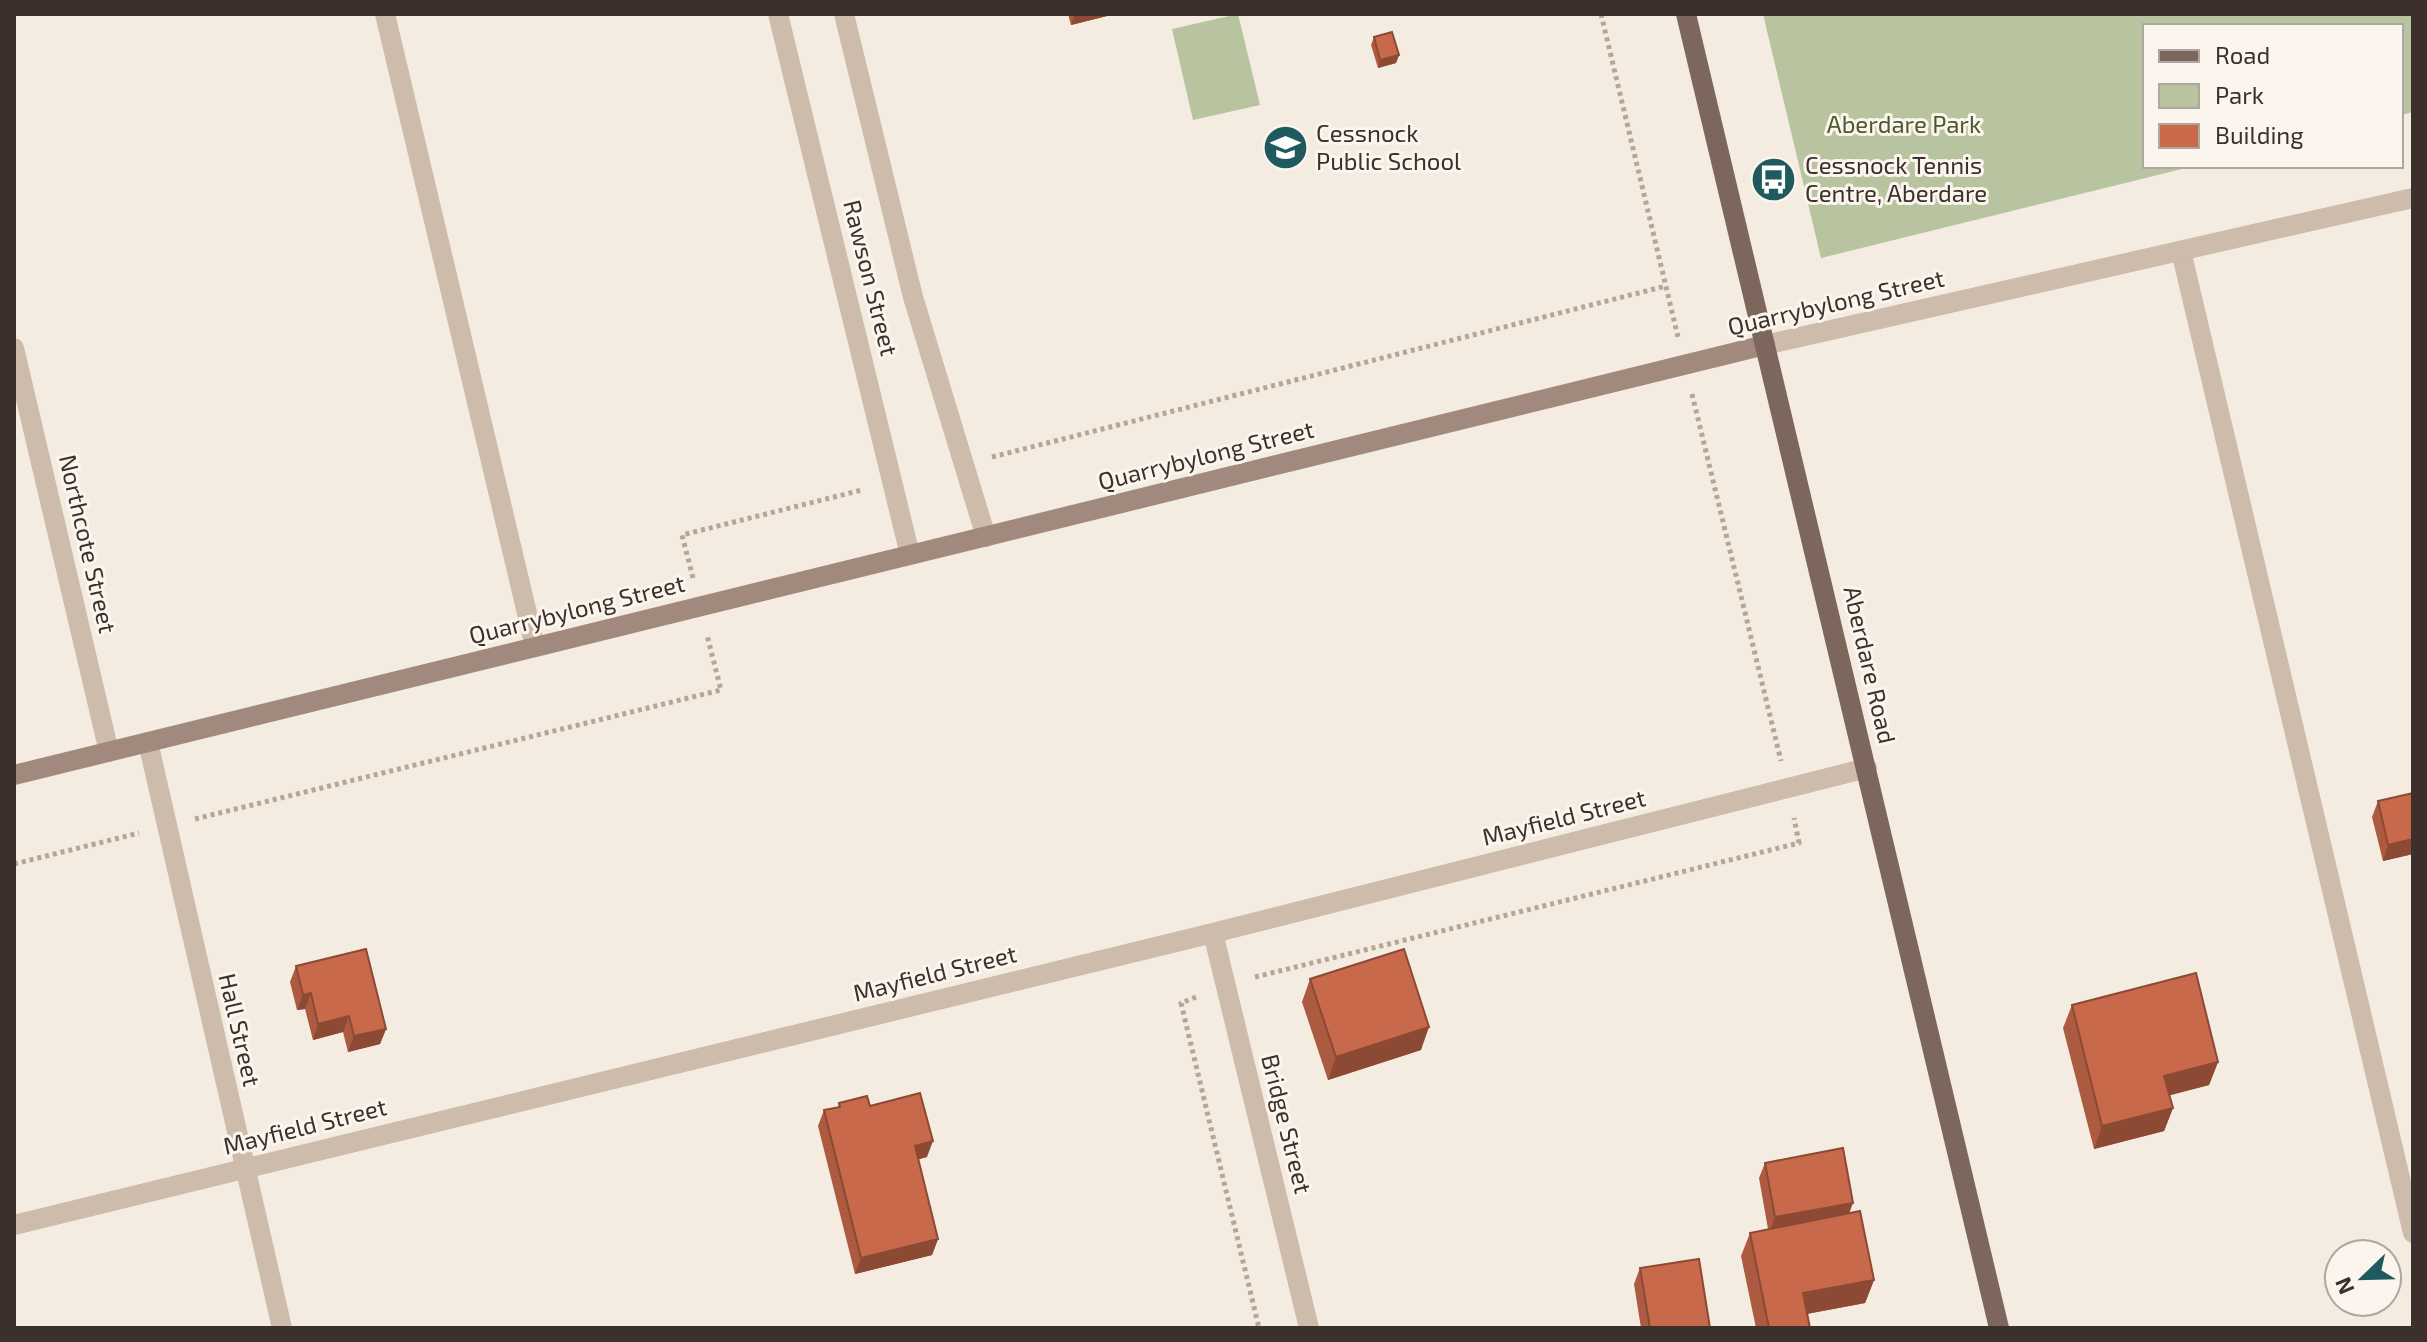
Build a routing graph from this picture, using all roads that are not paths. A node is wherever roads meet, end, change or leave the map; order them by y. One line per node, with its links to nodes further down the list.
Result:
1 (385, 14): 11 (street)
2 (778, 14): 10 (street, Rawson Street)
3 (844, 14): 9 (street, Rawson Street)
4 (1686, 14): 7 (main road, Aberdare Road)
5 (2413, 198): 6 (street, Quarrybylong Street)
6 (2181, 251): 7 (street, Quarrybylong Street); 19 (street)
7 (1765, 345): 9 (street, Quarrybylong Street); 14 (main road, Aberdare Road)
8 (14, 348): 13 (street, Northcote Street)
9 (986, 537): 10 (street, Quarrybylong Street)
10 (910, 555): 11 (street, Quarrybylong Street)
11 (535, 647): 12 (street, Quarrybylong Street)
12 (148, 742): 13 (street, Quarrybylong Street); 17 (street, Hall Street)
13 (109, 752): 15 (street, Quarrybylong Street)
14 (1867, 768): 16 (street, Mayfield Street); 22 (main road, Aberdare Road)
15 (14, 775)
16 (1213, 933): 17 (street, Mayfield Street); 21 (street, Bridge Street)
17 (244, 1168): 18 (street, Mayfield Street); 20 (street, Hall Street)
18 (14, 1225)
19 (2413, 1233)
20 (282, 1328)
21 (1309, 1328)
22 (1999, 1328)

